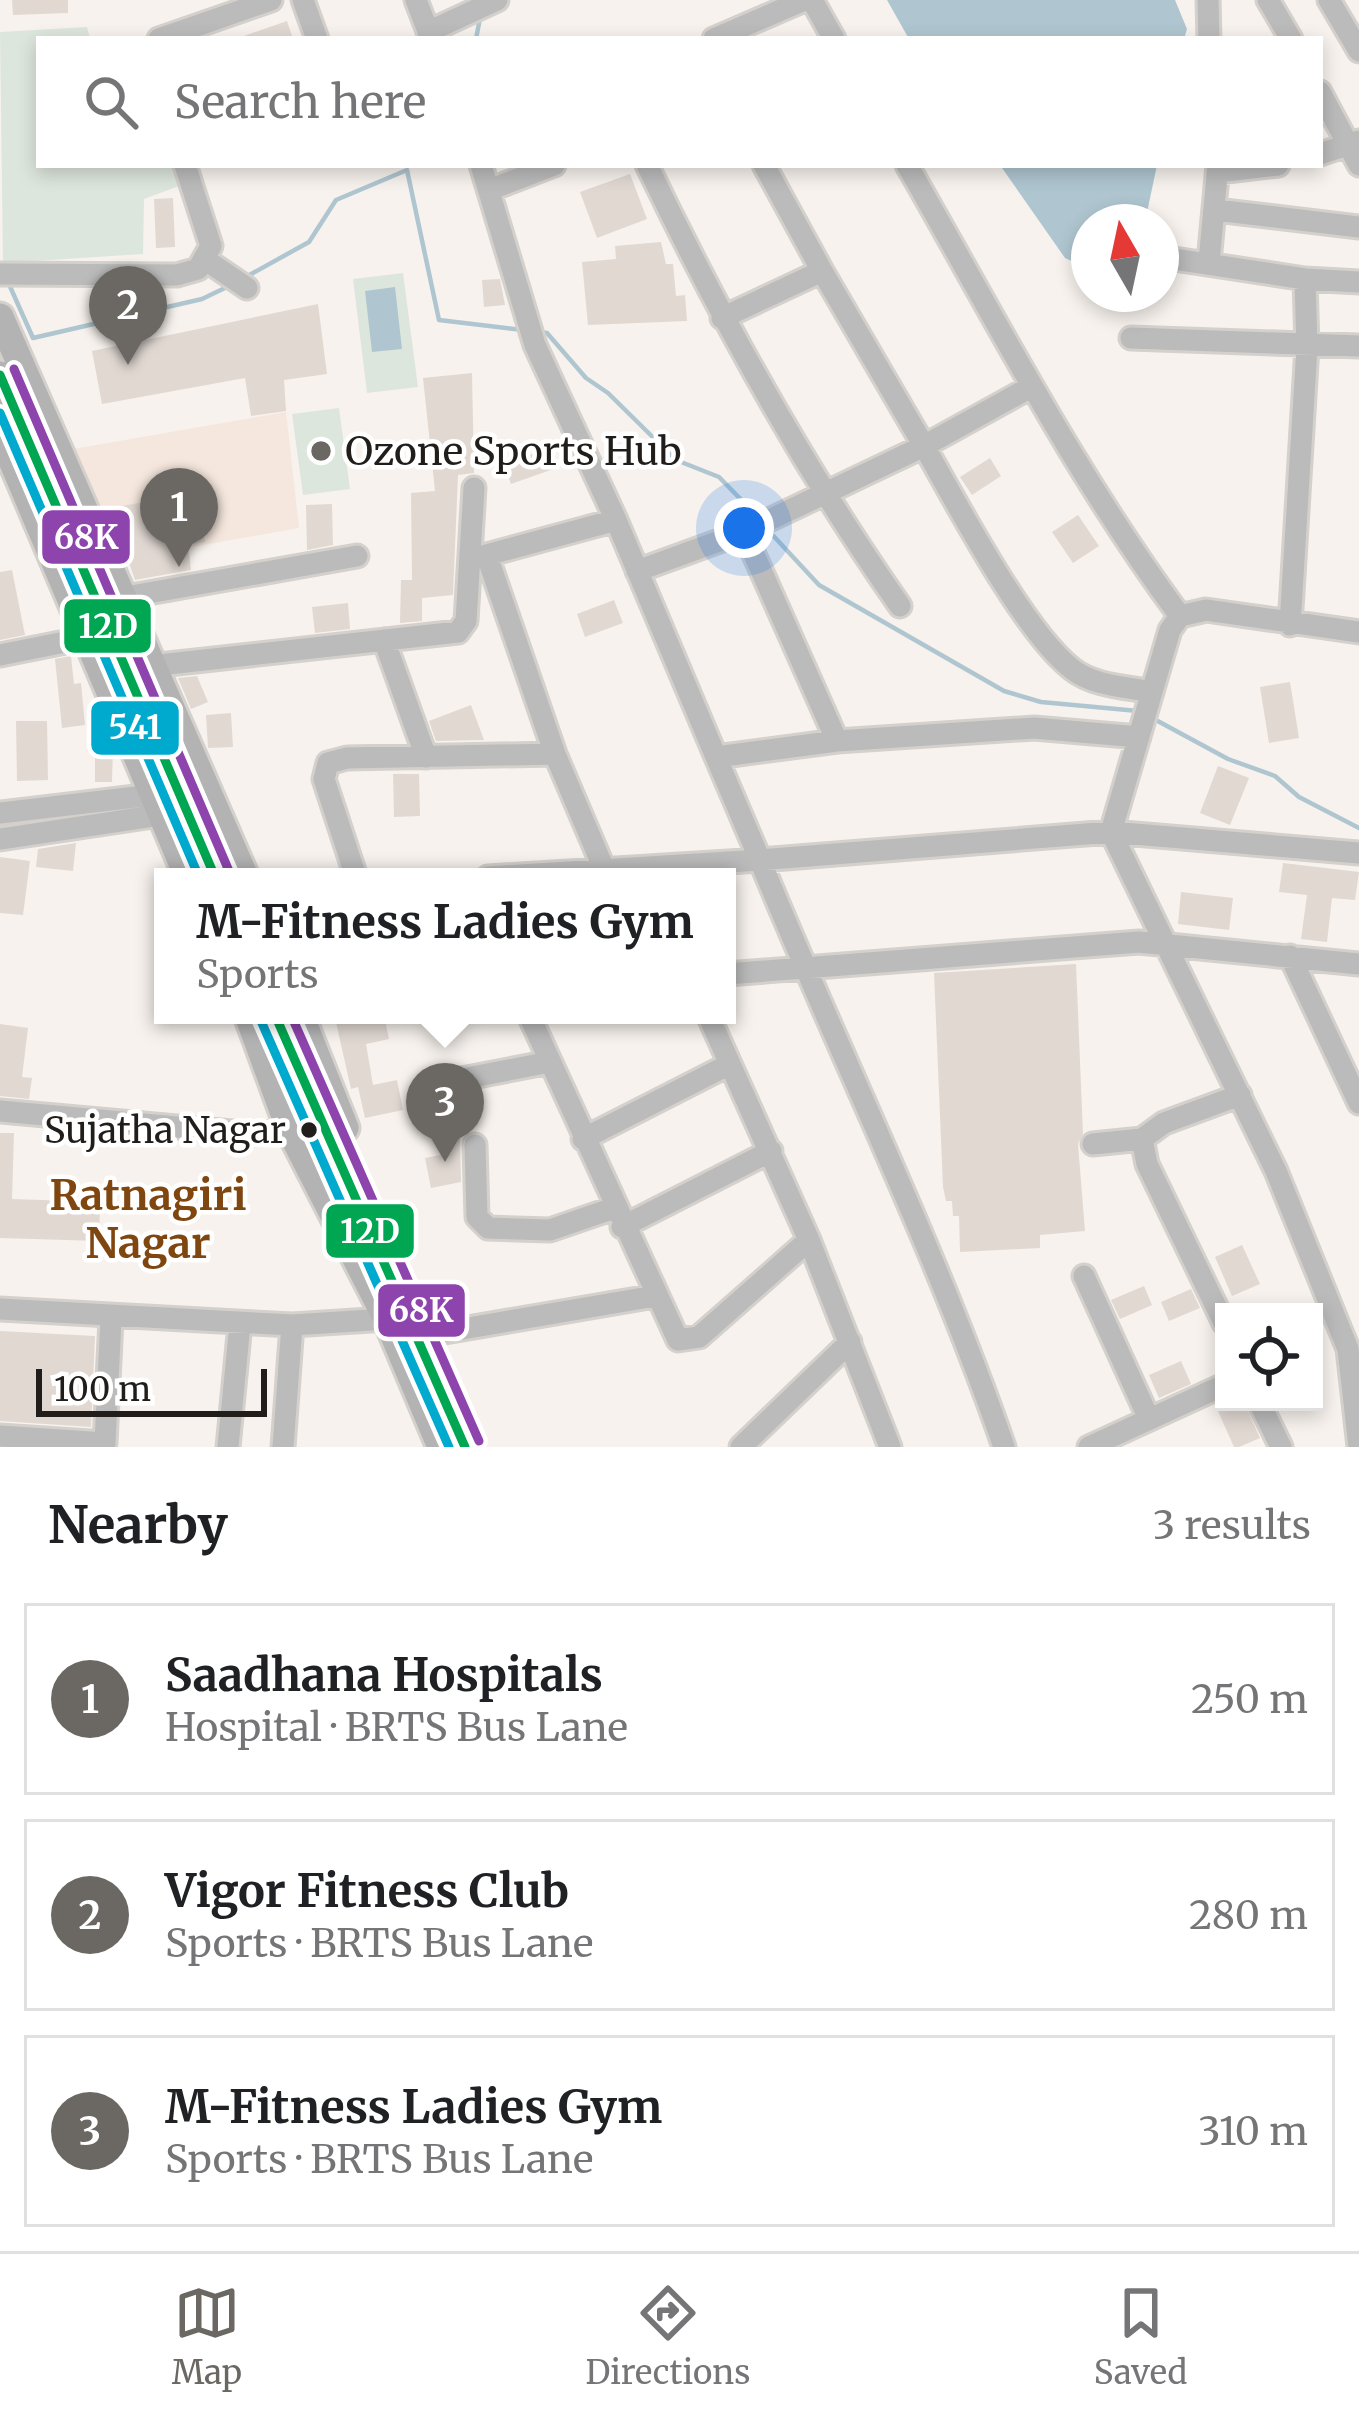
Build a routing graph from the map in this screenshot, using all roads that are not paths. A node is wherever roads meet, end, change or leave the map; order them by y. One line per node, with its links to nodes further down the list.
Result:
1 (271, 0): 9 (street)
2 (303, 0): 10 (street)
3 (416, 0): 11 (street)
4 (808, 0): 12 (street); 13 (street)
5 (1208, 0): 14 (street)
6 (1268, 0): 15 (street)
7 (1329, 0): 16 (street)
8 (485, 6): 11 (street)
9 (167, 36)
10 (316, 36)
11 (430, 36)
12 (722, 36)
13 (832, 36)
14 (1209, 36)
15 (1289, 36)
16 (1359, 51)
17 (1323, 97): 18 (street)
18 (1356, 151): 19 (street)
19 (1323, 154)
20 (186, 168): 31 (street)
21 (482, 168): 27 (street)
22 (546, 168): 27 (street)
23 (648, 168): 39 (street)
24 (766, 168): 33 (street)
25 (909, 168): 44 (street)
26 (1218, 168): 28 (street)
27 (489, 190): 49 (street)
28 (1216, 210): 29 (street); 32 (street)
29 (1359, 227)
30 (1179, 259): 32 (street)
31 (206, 260): 34 (street); 37 (street)
32 (1209, 262): 35 (street)
33 (822, 271): 39 (street); 46 (street)
34 (8, 274)
35 (1305, 279): 36 (street); 42 (street)
36 (1359, 282)
37 (247, 288)
38 (0, 317): 54 (main road)
39 (722, 318): 48 (street)
40 (1131, 338): 42 (street)
41 (1359, 346): 42 (street)
42 (1307, 347): 57 (street)
43 (0, 375): 76 (main road)
44 (1029, 388): 46 (street); 56 (street)
45 (0, 432): 59 (main road)
46 (923, 446): 48 (street); 63 (street)
47 (474, 488): 52 (street)
48 (824, 497): 50 (street); 55 (street)
49 (616, 520): 52 (street); 53 (street)
50 (756, 527): 53 (street); 65 (street)
51 (357, 556): 54 (street)
52 (480, 558): 60 (street); 66 (street)
53 (638, 571): 68 (street)
54 (120, 598): 62 (main road)
55 (900, 606)
56 (1180, 616): 57 (street); 63 (street)
57 (1290, 625): 58 (street)
58 (1359, 632)
59 (85, 638): 61 (street); 69 (main road)
60 (384, 640): 62 (street); 67 (street)
61 (0, 655)
62 (150, 666): 77 (main road)
63 (1150, 697): 64 (street)
64 (1140, 734): 65 (street); 71 (street)
65 (837, 741): 68 (street)
66 (556, 754): 67 (street); 79 (street)
67 (426, 757): 78 (street)
68 (716, 758): 74 (street)
69 (157, 805): 70 (street); 72 (street); 75 (main road)
70 (0, 813)
71 (1111, 832): 73 (street); 74 (street); 81 (street)
72 (0, 839)
73 (1359, 854)
74 (760, 860): 80 (street); 84 (street)
75 (184, 868)
76 (211, 868)
77 (241, 868)
78 (353, 868)
79 (604, 868)
80 (621, 868)
81 (1169, 944): 82 (street); 84 (street); 95 (street)
82 (1290, 956): 83 (street); 93 (street)
83 (1359, 964)
84 (804, 969): 85 (street); 130 (street)
85 (736, 973)
86 (251, 1024): 98 (main road)
87 (279, 1024): 126 (main road)
88 (304, 1024): 114 (main road)
89 (533, 1024): 91 (street)
90 (712, 1024): 92 (street)
91 (550, 1062): 94 (street); 99 (street)
92 (730, 1064): 99 (street); 103 (street)
93 (1350, 1064): 96 (street)
94 (436, 1084)
95 (1240, 1095): 100 (street); 116 (street)
96 (1359, 1103)
97 (0, 1111): 98 (street)
98 (290, 1130): 111 (main road)
99 (583, 1139): 104 (street)
100 (1142, 1139): 102 (street); 108 (street)
101 (475, 1144): 104 (street)
102 (1093, 1144)
103 (771, 1151): 104 (street); 105 (street)
104 (618, 1217): 107 (street)
105 (809, 1240): 107 (street); 115 (street)
106 (1084, 1276): 119 (street)
107 (656, 1296): 114 (street)
108 (1215, 1304)
109 (0, 1309): 110 (street)
110 (111, 1319): 112 (street); 122 (street)
111 (387, 1319): 113 (street); 125 (main road)
112 (240, 1324): 113 (street); 123 (street)
113 (292, 1325): 124 (street)
114 (433, 1334): 127 (main road)
115 (850, 1342): 128 (street); 129 (street)
116 (1354, 1347): 133 (street)
117 (1215, 1389): 119 (street)
118 (1263, 1411): 132 (street)
119 (1149, 1419): 131 (street)
120 (0, 1436): 121 (street)
121 (52, 1443): 122 (street)
122 (104, 1445)
123 (228, 1447)
124 (283, 1447)
125 (441, 1447)
126 (465, 1447)
127 (482, 1447)
128 (741, 1447)
129 (890, 1447)
130 (1004, 1447)
131 (1089, 1447)
132 (1281, 1447)
133 (1359, 1447)

